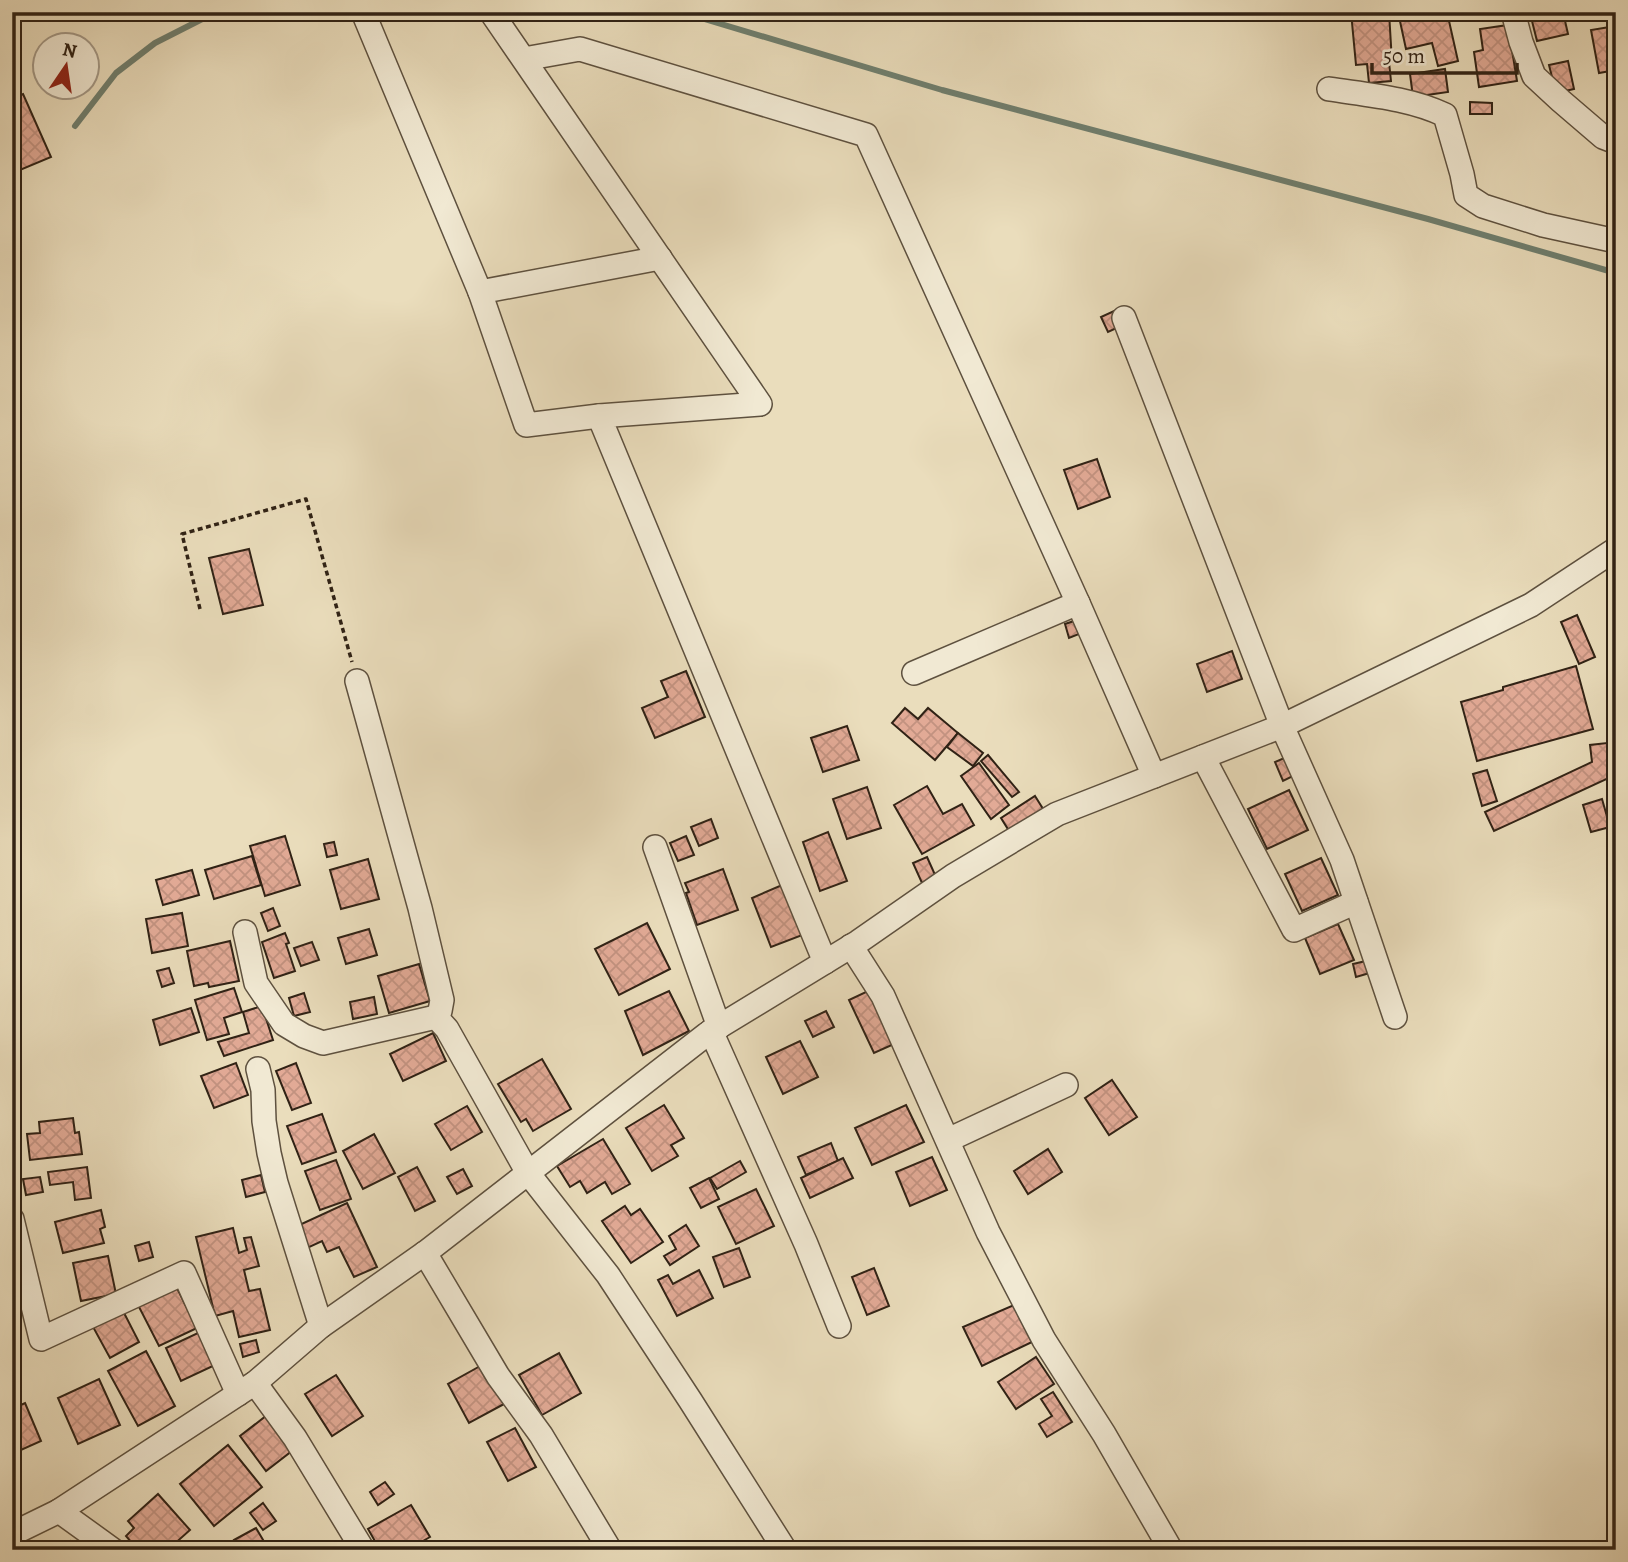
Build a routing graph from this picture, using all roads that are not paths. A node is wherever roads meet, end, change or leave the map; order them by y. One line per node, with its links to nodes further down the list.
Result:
1 (363, 12): 9 (street)
2 (491, 12): 4 (street)
3 (1513, 12): 6 (street)
4 (524, 59): 8 (street); 13 (street)
5 (1329, 89): 7 (street)
6 (1616, 142)
7 (1616, 241)
8 (660, 258): 9 (street); 11 (street)
9 (480, 292): 11 (street)
10 (1124, 318): 16 (street)
11 (599, 416): 23 (street)
12 (1616, 550): 16 (street)
13 (1078, 603): 14 (street); 18 (street)
14 (914, 673)
15 (357, 681): 24 (street)
16 (1282, 726): 17 (street); 20 (street)
17 (1203, 757): 18 (street); 20 (street)
18 (1154, 776): 22 (street)
19 (655, 847): 26 (street)
20 (1356, 902): 25 (street)
21 (245, 932): 24 (street)
22 (851, 946): 23 (street); 29 (street)
23 (825, 962): 26 (street)
24 (436, 1017): 30 (street)
25 (1395, 1017)
26 (715, 1029): 30 (street); 34 (street)
27 (258, 1069): 33 (street)
28 (1066, 1085): 29 (street)
29 (948, 1140): 42 (street)
30 (528, 1173): 32 (street); 41 (street)
31 (12, 1219): 35 (street)
32 (425, 1254): 33 (street); 40 (street)
33 (321, 1326): 35 (street)
34 (839, 1326)
35 (246, 1388): 36 (street); 39 (street)
36 (59, 1511): 37 (street); 38 (street)
37 (12, 1534)
38 (113, 1550)
39 (363, 1550)
40 (610, 1550)
41 (785, 1550)
42 (1171, 1550)

